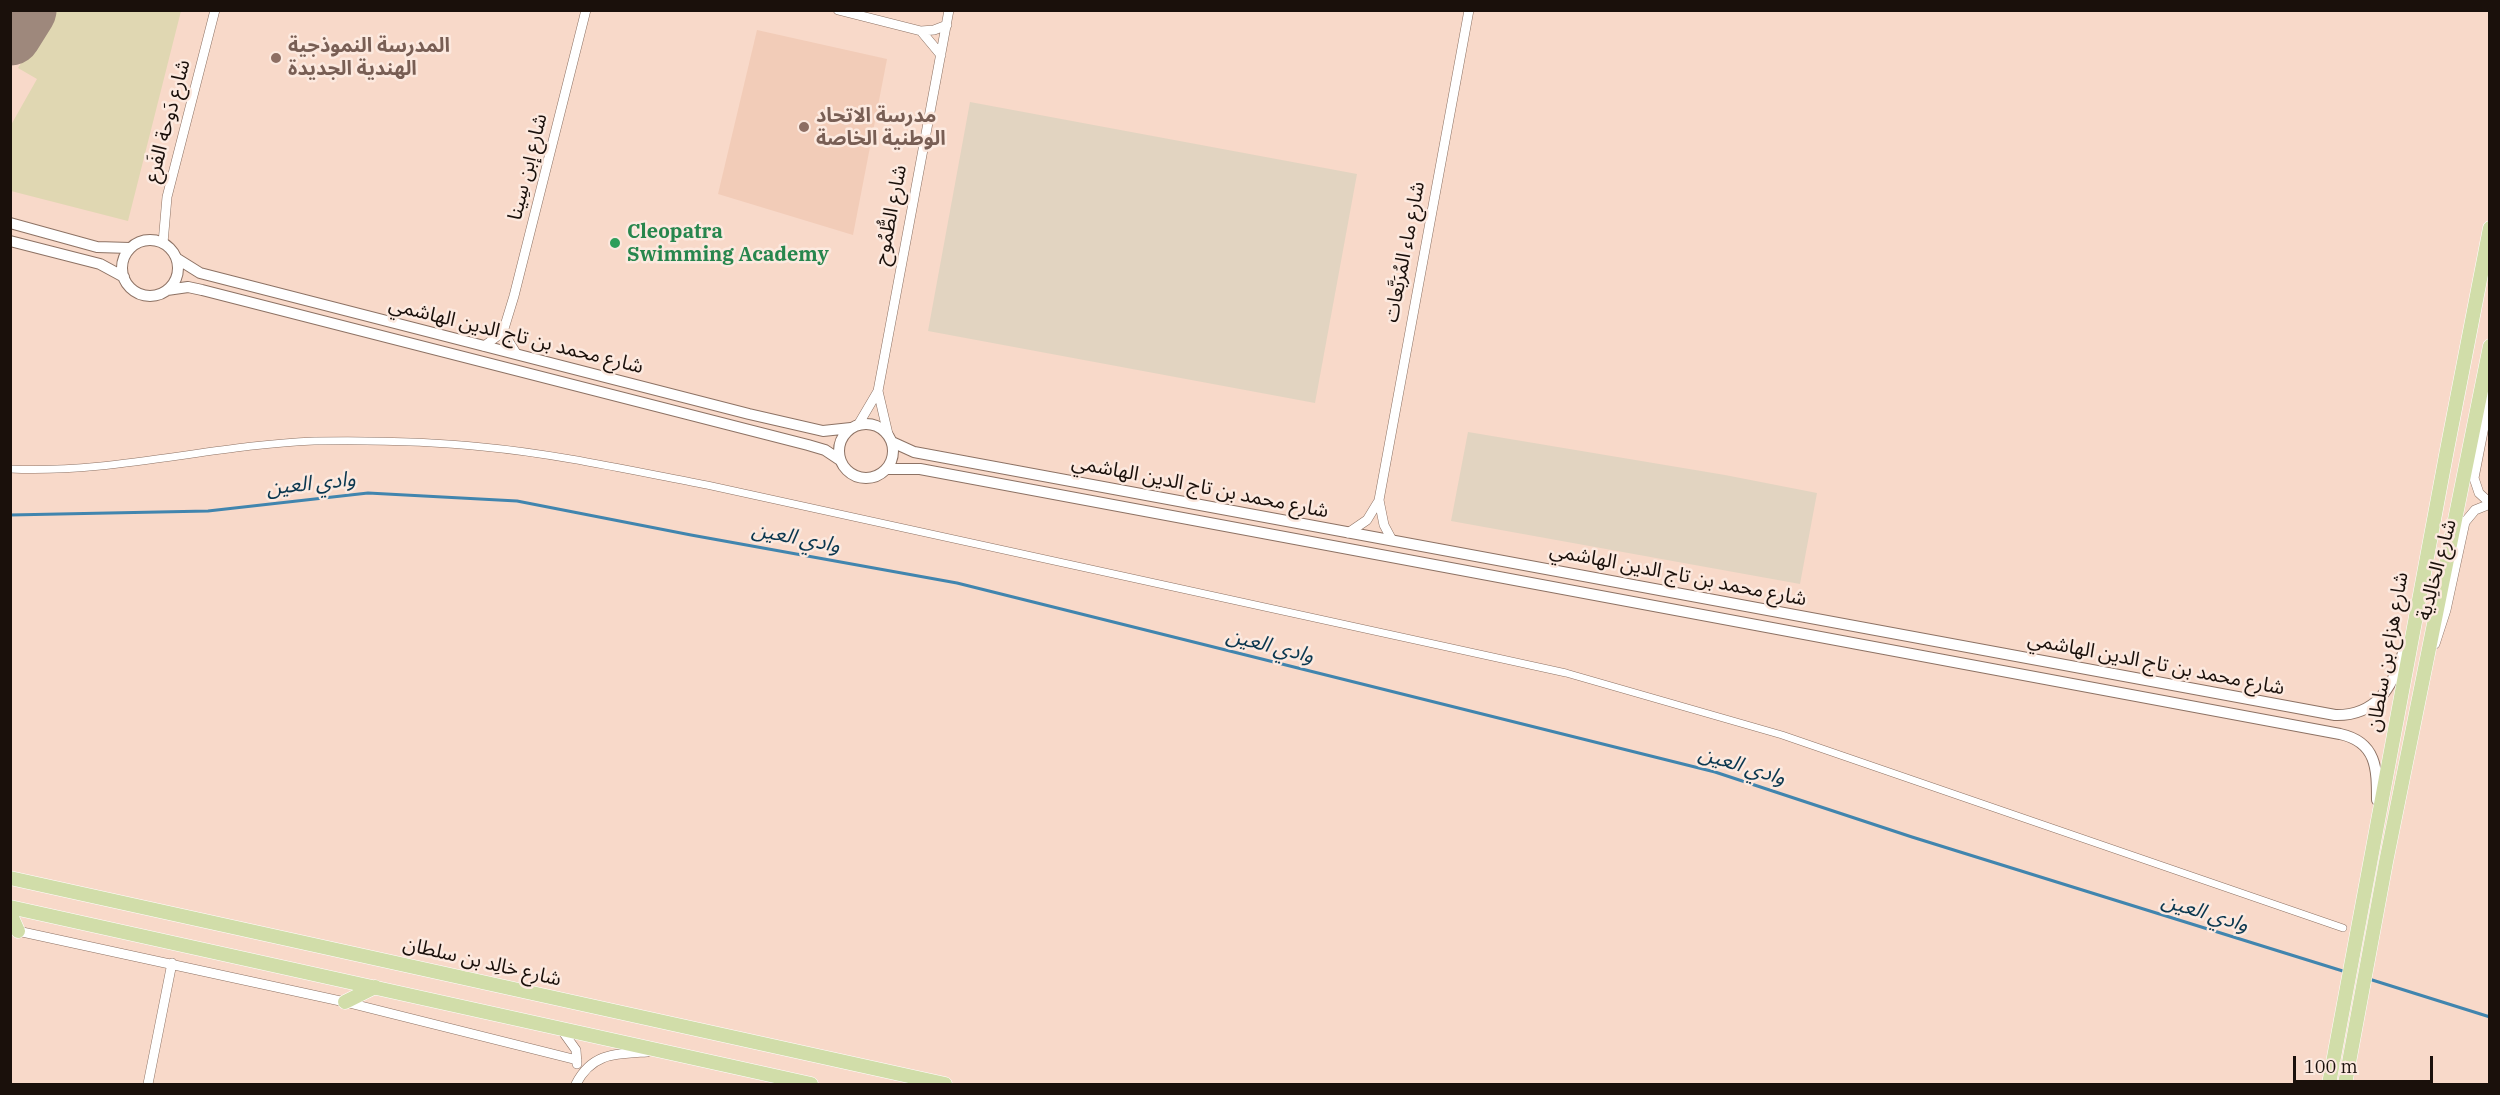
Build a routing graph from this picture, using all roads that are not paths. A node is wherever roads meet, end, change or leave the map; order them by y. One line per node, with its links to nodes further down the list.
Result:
1 (215, 10): 12 (street, شارع دَوحة الفَرع)
2 (586, 10): 17 (street, شارع إبن سِينا)
3 (838, 10): 7 (street)
4 (949, 10): 6 (street, شارع الطُّمُوح)
5 (1468, 10): 28 (street, شارع ماء المُرَبَّعات)
6 (947, 25): 7 (street); 8 (street, شارع الطُّمُوح)
7 (921, 32): 8 (street)
8 (941, 55): 21 (street, شارع الطُّمُوح)
9 (10, 223): 13 (street)
10 (2490, 228): 32 (main road, شارع هزاع بن سلطان)
11 (10, 241): 15 (street)
12 (163, 243): 13 (street); 14 (street)
13 (130, 248): 15 (street)
14 (176, 258): 16 (street); 18 (street, شارع محمد بن تاج الدين الهاشمي)
15 (124, 277): 16 (street)
16 (167, 290): 25 (street, شارع محمد بن تاج الدين الهاشمي)
17 (503, 332): 18 (street); 20 (street)
18 (484, 346): 20 (street, شارع محمد بن تاج الدين الهاشمي)
19 (2490, 346): 33 (main road, شارع هزاع بن سلطان)
20 (516, 353): 23 (street, شارع محمد بن تاج الدين الهاشمي)
21 (878, 392): 23 (street, شارع الطُّمُوح); 24 (street, شارع الطُّمُوح)
22 (2490, 396): 29 (street, شارع الخالِدية)
23 (854, 426): 24 (street); 25 (street)
24 (890, 438): 27 (street); 30 (street, شارع محمد بن تاج الدين الهاشمي)
25 (840, 460): 27 (street)
26 (10, 469): 40 (street)
27 (887, 469): 35 (street, شارع محمد بن تاج الدين الهاشمي)
28 (1379, 500): 30 (street, شارع ماء المُرَبَّعات); 31 (street, شارع ماء المُرَبَّعات)
29 (2490, 503): 33 (street, شارع الخالِدية)
30 (1348, 533): 31 (street, شارع محمد بن تاج الدين الهاشمي)
31 (1392, 540): 34 (street, شارع محمد بن تاج الدين الهاشمي)
32 (2411, 630): 34 (street, شارع محمد بن تاج الدين الهاشمي); 36 (main road, شارع هزاع بن سلطان)
33 (2429, 654): 49 (main road, شارع هزاع بن سلطان)
34 (2148, 680): 35 (street)
35 (2088, 687): 36 (street, شارع محمد بن تاج الدين الهاشمي)
36 (2376, 831): 48 (main road, شارع هزاع بن سلطان)
37 (13, 880): 52 (main road, شارع خالِد بن سلطان)
38 (10, 907): 43 (main road)
39 (10, 913): 41 (main road)
40 (2343, 928)
41 (14, 930): 42 (street)
42 (172, 963): 44 (street); 50 (street)
43 (375, 987): 44 (main road); 45 (main road)
44 (345, 1002): 47 (street)
45 (561, 1029): 46 (main road); 47 (street)
46 (662, 1051): 47 (street); 51 (main road)
47 (577, 1060)
48 (2330, 1081)
49 (2346, 1082)
50 (148, 1084)
51 (811, 1084)
52 (945, 1084)

